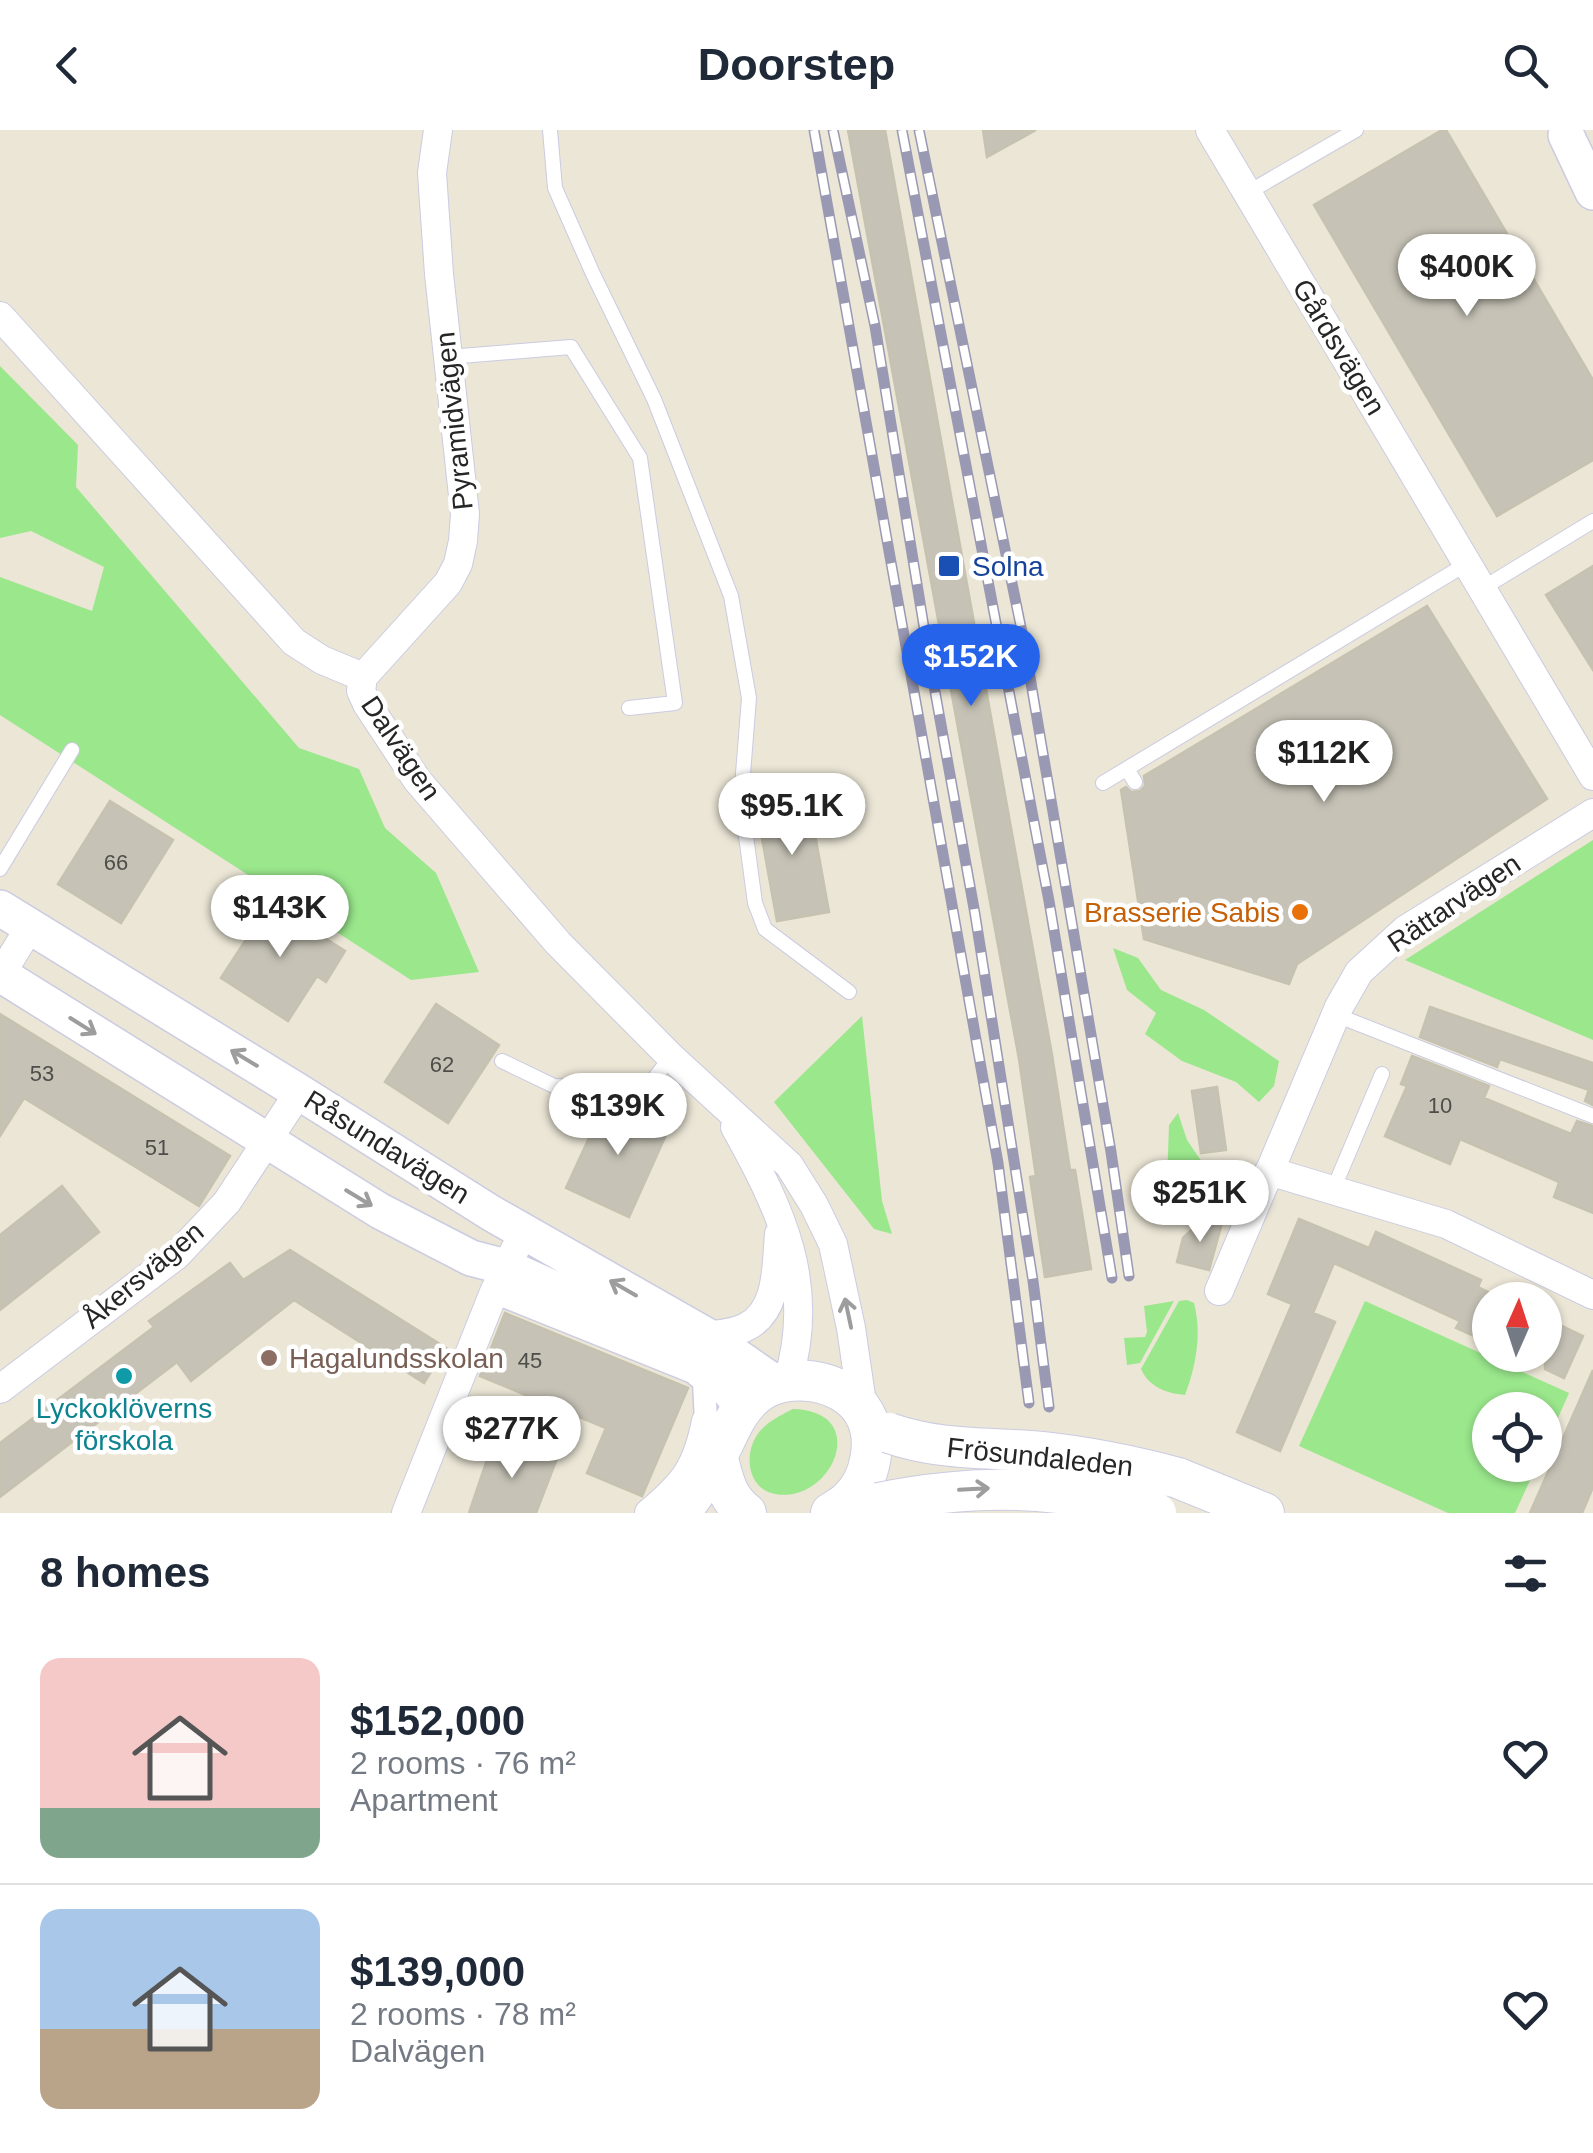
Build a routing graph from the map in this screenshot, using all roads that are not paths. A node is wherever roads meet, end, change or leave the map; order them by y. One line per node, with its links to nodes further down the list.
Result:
1 (438, 130): 10 (street, Pyramidvägen)
2 (550, 130): 24 (lane)
3 (1210, 130): 8 (street, Gårdsvägen)
4 (1356, 130): 8 (lane)
5 (1564, 132): 6 (street); 7 (street)
6 (1593, 161)
7 (1593, 192)
8 (1247, 193): 12 (street, Gårdsvägen)
9 (0, 316): 14 (street, Dalvägen)
10 (448, 357): 14 (street, Pyramidvägen); 15 (lane)
11 (1593, 521): 13 (lane)
12 (1468, 563): 13 (street, Gårdsvägen); 18 (lane)
13 (1483, 588): 17 (street, Gårdsvägen)
14 (363, 677): 26 (street, Dalvägen)
15 (629, 708)
16 (72, 750): 20 (lane)
17 (1593, 776)
18 (1103, 783)
19 (1593, 813): 25 (street, Rättarvägen)
20 (0, 870)
21 (0, 908): 22 (street, Råsundavägen)
22 (30, 927): 23 (street); 29 (street, Råsundavägen, one-way to 22)
23 (0, 975): 32 (street, Råsundavägen, one-way to 32)
24 (849, 992)
25 (1336, 1015): 31 (lane); 33 (street, Rättarvägen)
26 (671, 1057): 27 (lane); 30 (street, Dalvägen)
27 (502, 1061)
28 (1382, 1074): 34 (lane)
29 (298, 1092): 32 (street, Åkersvägen); 36 (street, Råsundavägen)
30 (722, 1104): 35 (street, Dalvägen); 43 (street, Dalvägen, one-way to 30)
31 (1593, 1116)
32 (267, 1140): 37 (street, Råsundavägen, one-way to 37); 42 (street, Åkersvägen)
33 (1269, 1172): 34 (street); 38 (street, Rättarvägen)
34 (1333, 1190): 39 (street)
35 (781, 1218): 40 (street); 41 (street, Dalvägen)
36 (524, 1231): 37 (street); 40 (street, Råsundavägen, one-way to 36)
37 (500, 1279): 44 (street, Råsundavägen); 45 (street)
38 (1219, 1292)
39 (1593, 1295)
40 (708, 1336): 41 (street, Råsundavägen)
41 (782, 1382): 43 (main road, Frösundaleden); 44 (main road)
42 (0, 1390)
43 (874, 1423): 49 (main road); 51 (main road, Frösundaleden, bridge)
44 (722, 1428): 46 (street); 47 (main road); 48 (main road)
45 (406, 1513)
46 (650, 1513)
47 (680, 1513)
48 (746, 1513)
49 (831, 1513): 50 (main road, Frösundaleden, one-way to 50, bridge)
50 (1156, 1513)
51 (1264, 1513)

